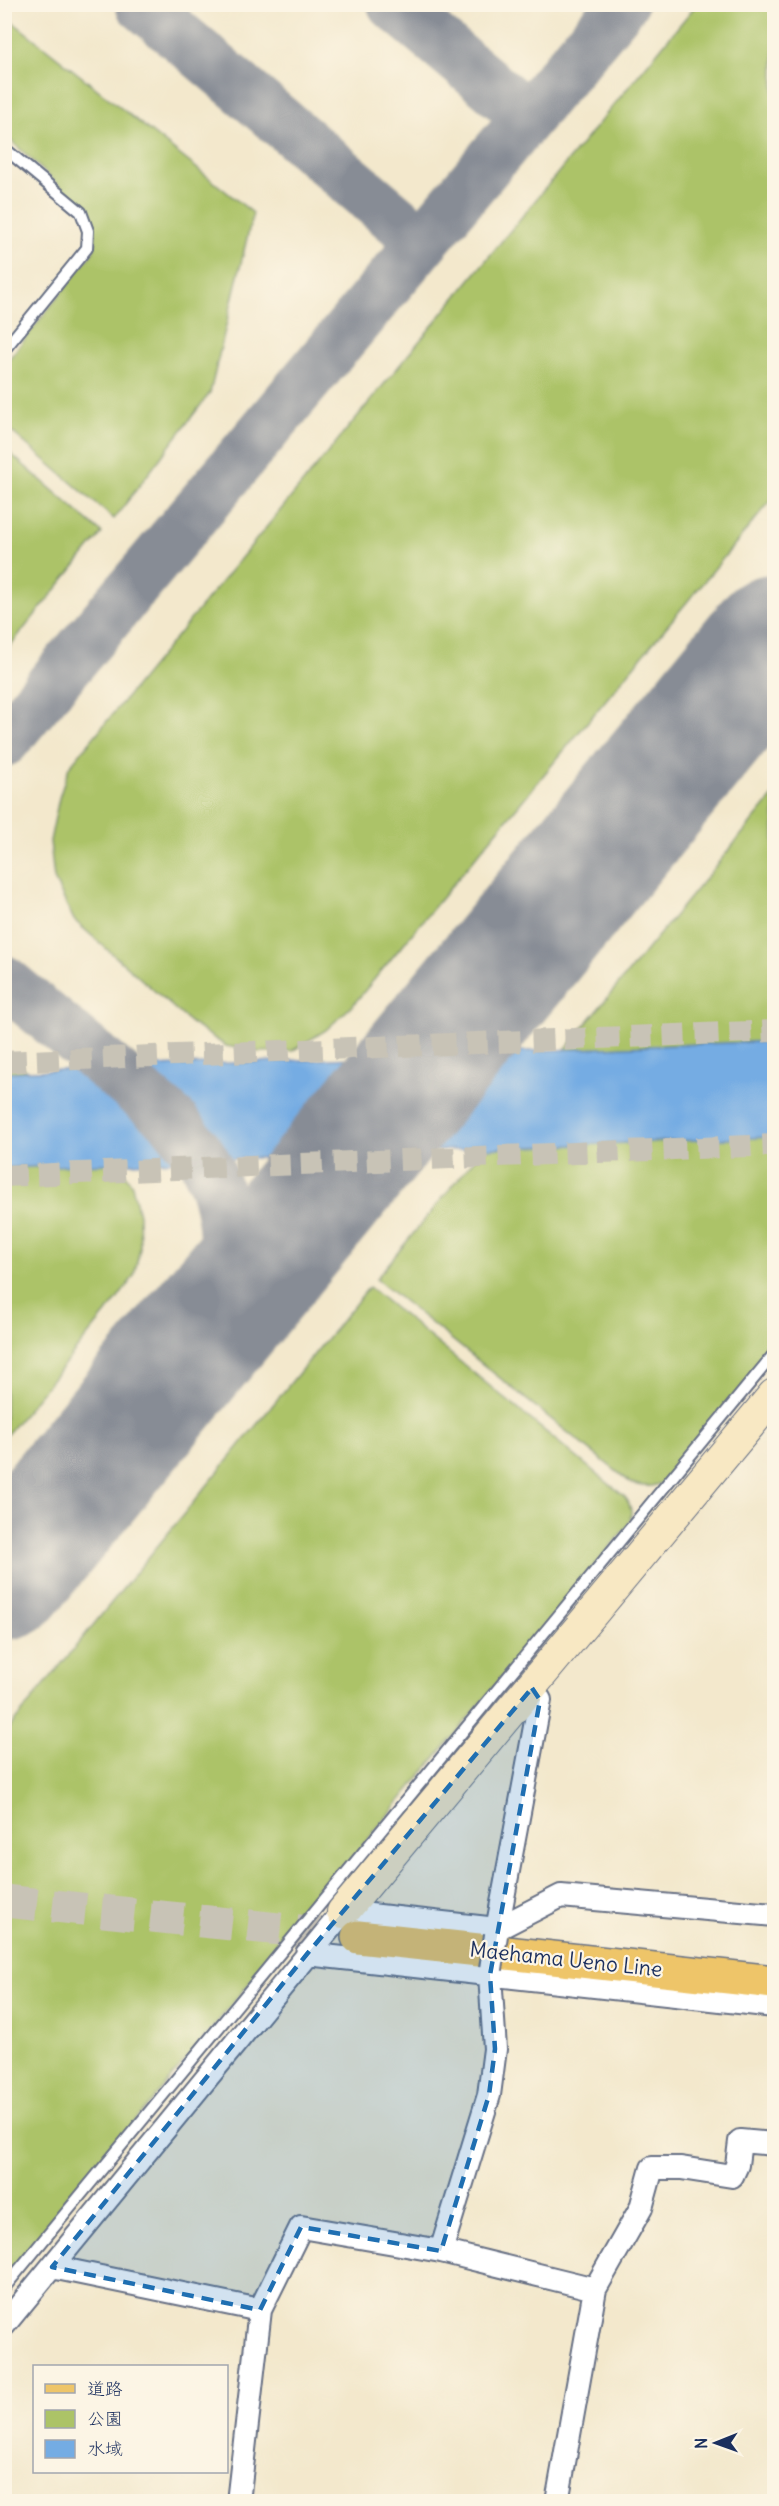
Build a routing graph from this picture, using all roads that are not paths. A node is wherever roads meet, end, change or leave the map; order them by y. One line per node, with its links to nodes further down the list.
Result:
1 (4, 148): 2 (lane)
2 (4, 350)
3 (774, 1354): 16 (lane)
4 (774, 1395): 5 (street)
5 (532, 1688): 7 (street); 8 (street)
6 (774, 1914): 8 (street)
7 (351, 1924): 8 (street); 9 (street); 11 (main road, Maehama Ueno Line)
8 (497, 1932): 10 (street, bridge)
9 (308, 1954): 10 (street); 15 (street)
10 (490, 1972): 12 (street); 14 (street)
11 (774, 1982)
12 (774, 2006)
13 (774, 2144): 17 (street)
14 (441, 2251): 17 (street); 18 (street)
15 (52, 2267): 18 (street); 19 (street)
16 (4, 2288)
17 (594, 2289): 21 (street)
18 (260, 2310): 20 (street)
19 (4, 2325)
20 (237, 2502)
21 (557, 2502)

